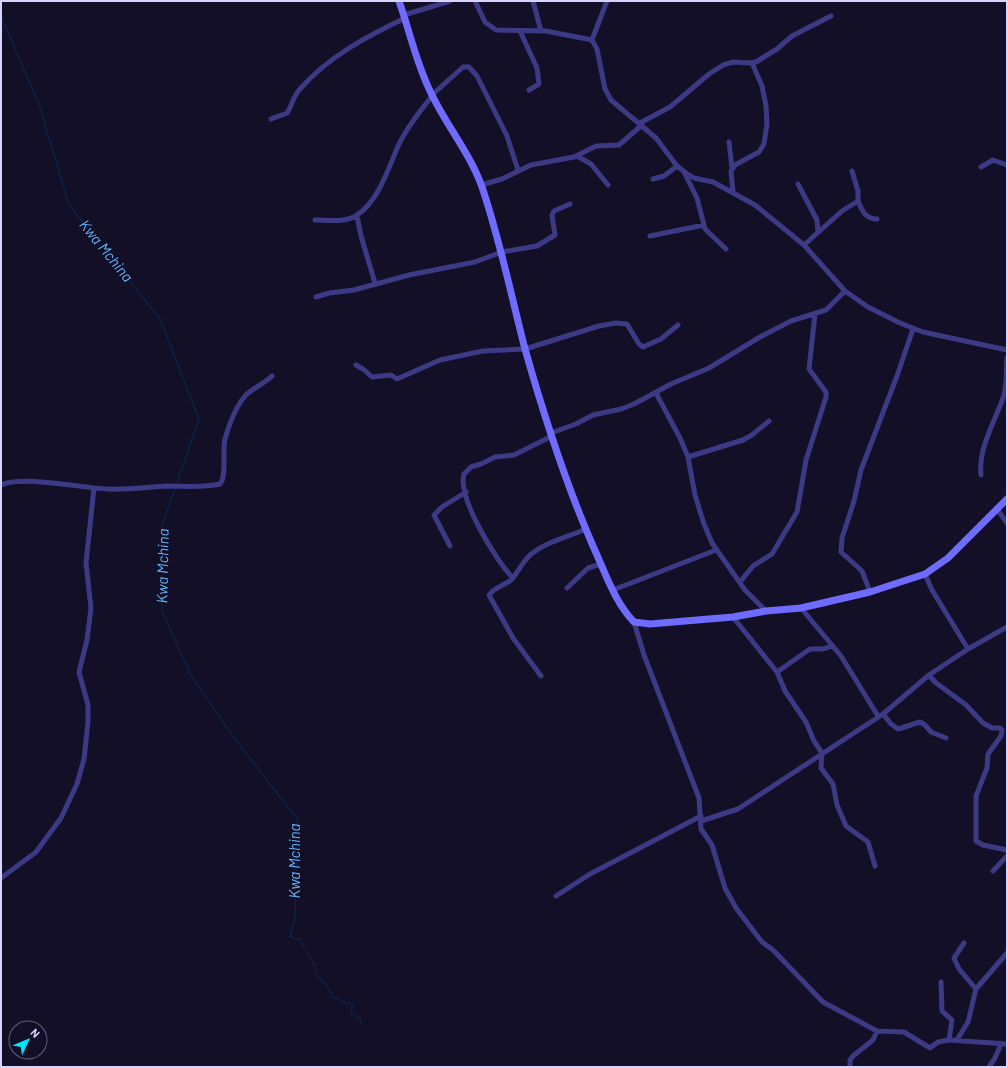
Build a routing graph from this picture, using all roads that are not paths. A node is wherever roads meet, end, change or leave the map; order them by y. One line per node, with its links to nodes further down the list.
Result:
1 (399, 1): 7 (street)
2 (450, 1): 7 (street)
3 (475, 1): 8 (street)
4 (533, 1): 9 (street)
5 (607, 1): 10 (street)
6 (831, 16): 11 (street)
7 (404, 17): 13 (street); 14 (street)
8 (520, 30): 9 (street); 12 (street)
9 (541, 31): 10 (street)
10 (592, 40): 15 (street)
11 (752, 63): 15 (street); 21 (street)
12 (529, 90)
13 (432, 96): 22 (street); 27 (street); 32 (street)
14 (271, 119)
15 (641, 124): 17 (street); 19 (street)
16 (729, 142): 21 (street)
17 (577, 156): 22 (street); 28 (street)
18 (1007, 165): 20 (street)
19 (678, 166): 24 (street); 25 (street)
20 (981, 167)
21 (732, 168): 29 (street)
22 (518, 170): 27 (street)
23 (852, 171): 30 (street)
24 (684, 172): 29 (street); 35 (street)
25 (653, 178)
26 (798, 184): 36 (street)
27 (481, 185): 40 (street)
28 (608, 185)
29 (733, 192): 38 (street)
30 (858, 201): 33 (street); 36 (street)
31 (570, 204): 40 (street)
32 (357, 216): 34 (street); 41 (street)
33 (877, 219)
34 (315, 220)
35 (704, 225): 37 (street); 39 (street)
36 (818, 232): 38 (street)
37 (650, 236)
38 (804, 245): 42 (street)
39 (726, 249)
40 (502, 252): 41 (street); 47 (street)
41 (376, 283): 43 (street)
42 (845, 291): 44 (street); 46 (street)
43 (316, 297)
44 (815, 314): 52 (street); 69 (street)
45 (678, 325): 47 (street)
46 (913, 329): 48 (street); 72 (street)
47 (525, 349): 50 (street); 54 (street)
48 (1007, 350)
49 (1007, 358): 56 (street)
50 (356, 365)
51 (272, 376): 58 (street)
52 (656, 393): 54 (street); 55 (street)
53 (769, 420): 55 (street)
54 (551, 435): 59 (street); 63 (street)
55 (688, 457): 65 (street)
56 (981, 474)
57 (1, 484): 58 (street)
58 (94, 488): 92 (street)
59 (466, 492): 64 (street); 68 (street)
60 (1007, 499): 61 (street)
61 (997, 509): 62 (street); 67 (street)
62 (1007, 523)
63 (586, 529): 66 (street); 68 (street)
64 (450, 546)
65 (716, 550): 69 (street); 71 (street)
66 (601, 564): 70 (street); 71 (street)
67 (925, 574): 72 (street); 80 (street)
68 (513, 578): 83 (street)
69 (740, 582): 74 (street)
70 (567, 588)
71 (613, 590): 76 (street)
72 (870, 592): 73 (street)
73 (801, 608): 74 (street); 79 (street)
74 (766, 611): 75 (street)
75 (733, 617): 76 (street); 81 (street)
76 (634, 622): 87 (street)
77 (1007, 627): 78 (street)
78 (1004, 630): 80 (street)
79 (832, 646): 81 (street); 84 (street)
80 (968, 648): 82 (street)
81 (777, 672): 86 (street)
82 (929, 675): 84 (street); 88 (street)
83 (541, 676)
84 (881, 715): 85 (street); 86 (street)
85 (946, 738)
86 (822, 753): 87 (street); 90 (street)
87 (701, 818): 93 (street); 98 (street)
88 (1007, 850)
89 (1007, 856): 91 (street)
90 (875, 866)
91 (994, 871)
92 (1, 878)
93 (556, 896)
94 (964, 943): 97 (street)
95 (1007, 954): 97 (street)
96 (941, 982): 99 (street)
97 (976, 989): 100 (street)
98 (878, 1032): 99 (street); 103 (street)
99 (949, 1040): 100 (street)
100 (957, 1040): 101 (street)
101 (1001, 1044): 102 (street); 104 (street)
102 (1007, 1044)
103 (850, 1067)
104 (989, 1067)

